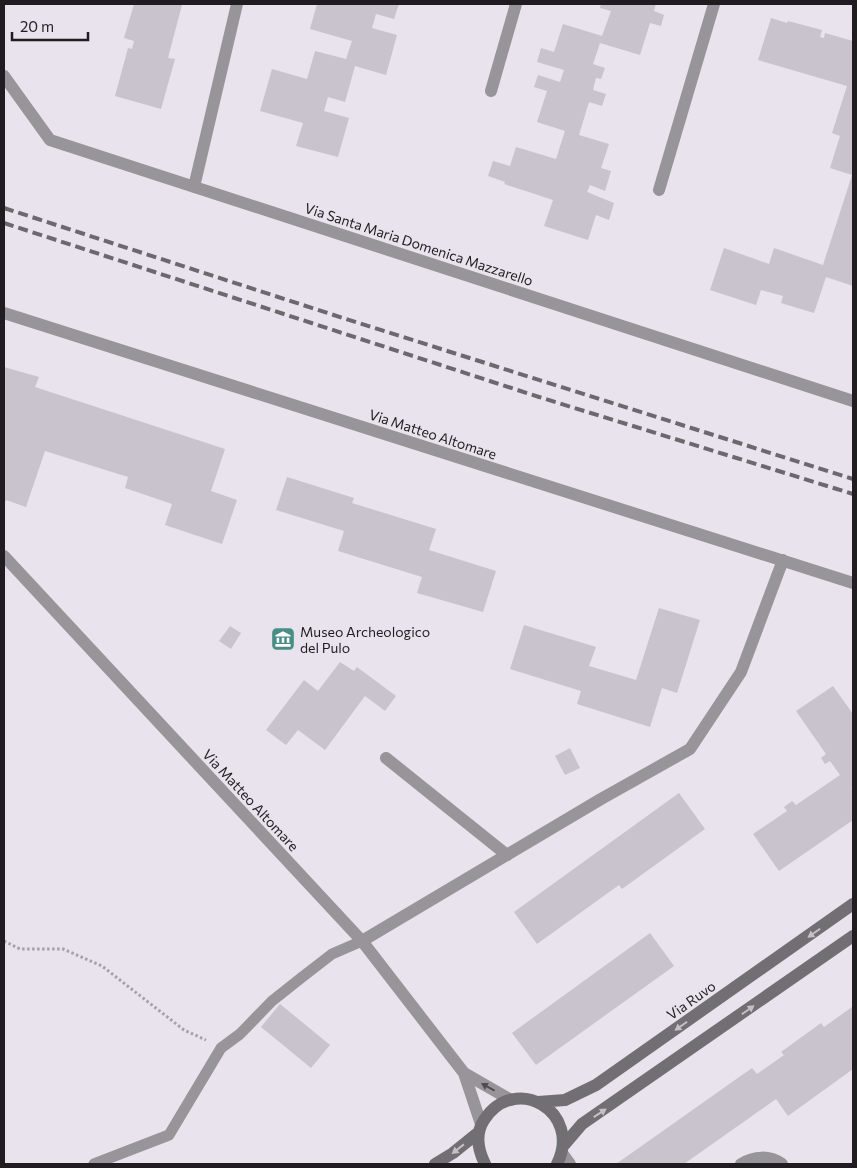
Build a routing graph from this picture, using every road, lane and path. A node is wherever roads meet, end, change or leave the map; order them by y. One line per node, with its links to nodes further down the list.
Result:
1 (238, 4): 6 (street)
2 (516, 4): 5 (street)
3 (714, 4): 7 (street)
4 (4, 76): 6 (street, Via Santa Maria Domenica Mazzarello)
5 (491, 91)
6 (194, 187): 9 (street, Via Santa Maria Domenica Mazzarello)
7 (659, 190)
8 (4, 313): 11 (street, Via Matteo Altomare)
9 (853, 401)
10 (4, 556): 18 (street, Via Matteo Altomare)
11 (783, 560): 12 (street, Via Matteo Altomare); 14 (street)
12 (853, 583)
13 (386, 758): 14 (street)
14 (507, 855): 18 (street)
15 (853, 904): 22 (main road, Via Ruvo, one-way to 22)
16 (853, 936): 24 (main road, one-way to 16)
17 (4, 941): 19 (path)
18 (362, 941): 19 (lane); 20 (street, Via Matteo Altomare)
19 (221, 1048): 25 (lane)
20 (464, 1074): 21 (street, Via Matteo Altomare, one-way to 20); 23 (street, Via Matteo Altomare)
21 (512, 1100): 22 (main road, Via Ruvo); 23 (main road)
22 (538, 1102): 24 (main road)
23 (480, 1128): 26 (main road, one-way to 26); 27 (main road)
24 (561, 1154): 28 (street)
25 (94, 1164)
26 (435, 1164)
27 (485, 1164)
28 (570, 1164)
29 (741, 1164): 30 (street)
30 (782, 1164)

